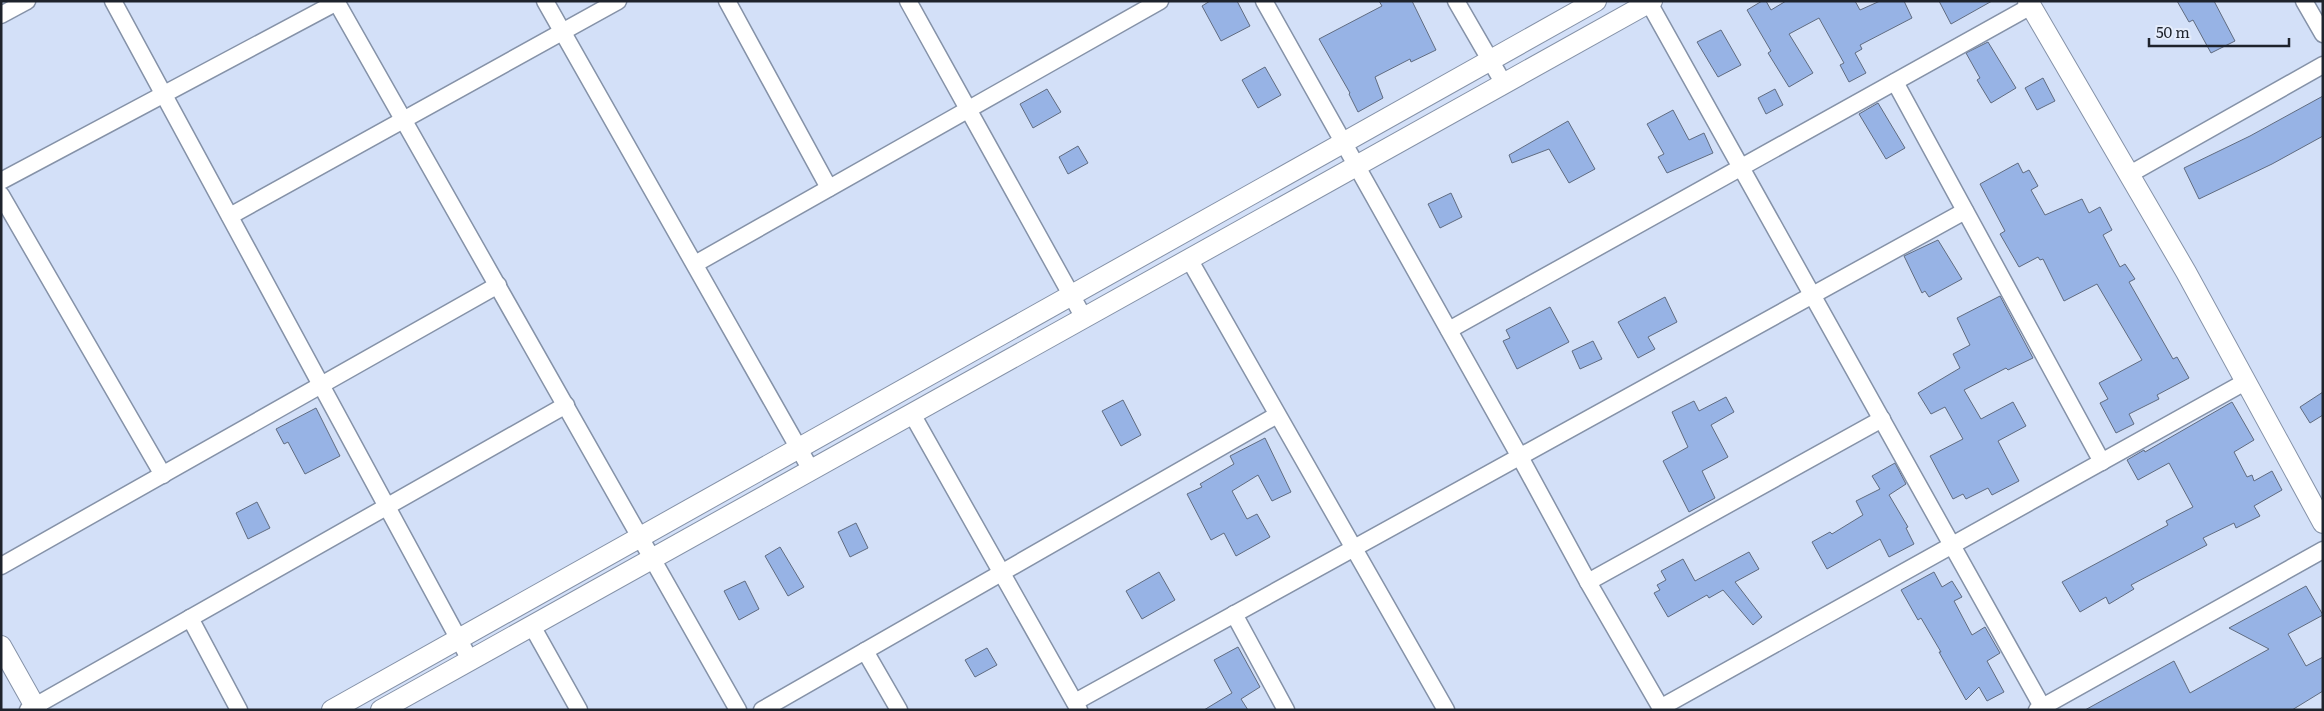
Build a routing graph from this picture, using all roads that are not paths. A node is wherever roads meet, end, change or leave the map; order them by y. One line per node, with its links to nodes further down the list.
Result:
1 (27, 1): 15 (street)
2 (113, 1): 22 (street)
3 (545, 1): 16 (street)
4 (618, 1): 16 (street)
5 (727, 1): 30 (street)
6 (908, 1): 23 (street)
7 (1160, 1): 23 (street)
8 (1264, 1): 25 (street)
9 (1456, 1): 18 (street)
10 (1596, 1): 18 (street)
11 (2304, 1): 17 (street)
12 (336, 2): 22 (street); 24 (street)
13 (1650, 2): 21 (street); 27 (street)
14 (2030, 4): 20 (street); 28 (street)
15 (1, 15)
16 (562, 32): 24 (street); 35 (street)
17 (2323, 34)
18 (1490, 61): 21 (street); 25 (street)
19 (2323, 64): 28 (street)
20 (1895, 82): 27 (street); 32 (street)
21 (1504, 84): 26 (street)
22 (163, 95): 29 (street); 33 (street)
23 (968, 110): 30 (street); 38 (street)
24 (404, 120): 33 (street); 36 (street)
25 (1343, 143): 26 (street); 38 (street)
26 (1356, 166): 34 (street); 40 (street)
27 (1742, 168): 37 (street); 40 (street)
28 (2130, 174): 41 (street)
29 (1, 181)
30 (829, 188): 35 (street)
31 (1, 195): 51 (street)
32 (1965, 211): 37 (street); 49 (street)
33 (230, 216): 42 (street)
34 (1189, 259): 39 (street); 45 (street)
35 (694, 264): 47 (street)
36 (498, 286): 42 (street); 43 (street)
37 (1813, 295): 46 (street); 48 (street)
38 (1071, 296): 39 (street); 47 (street)
39 (1084, 318): 44 (street)
40 (1449, 330): 48 (street)
41 (2245, 382): 49 (street); 53 (street)
42 (321, 385): 51 (street); 52 (street)
43 (566, 405): 52 (street); 54 (street)
44 (912, 414): 50 (street); 60 (street)
45 (1277, 415): 56 (street); 60 (street)
46 (1882, 419): 55 (street); 61 (street)
47 (799, 448): 50 (street); 54 (street)
48 (1520, 457): 56 (street); 61 (street)
49 (2102, 462): 55 (street)
50 (811, 470): 58 (street)
51 (163, 475): 59 (street)
52 (387, 506): 63 (street); 65 (street)
53 (2323, 523)
54 (641, 537): 58 (street); 65 (street)
55 (1952, 545): 72 (street); 73 (street)
56 (1354, 548): 62 (street); 81 (street)
57 (2323, 550): 73 (street)
58 (653, 558): 64 (street); 77 (street)
59 (1, 566)
60 (1000, 573): 67 (street); 69 (street)
61 (1588, 582): 72 (street)
62 (1234, 614): 69 (street); 80 (street)
63 (190, 618): 70 (street); 74 (street)
64 (532, 626): 68 (street); 76 (street)
65 (459, 639): 68 (street); 75 (street)
66 (1, 646): 70 (street)
67 (865, 651): 78 (street); 79 (street)
68 (470, 660): 71 (street)
69 (1077, 706)
70 (34, 708)
71 (385, 709)
72 (1661, 709)
73 (2042, 709)
74 (239, 710)
75 (332, 710)
76 (579, 710)
77 (738, 710)
78 (762, 710)
79 (899, 710)
80 (1286, 710)
81 (1446, 710)

